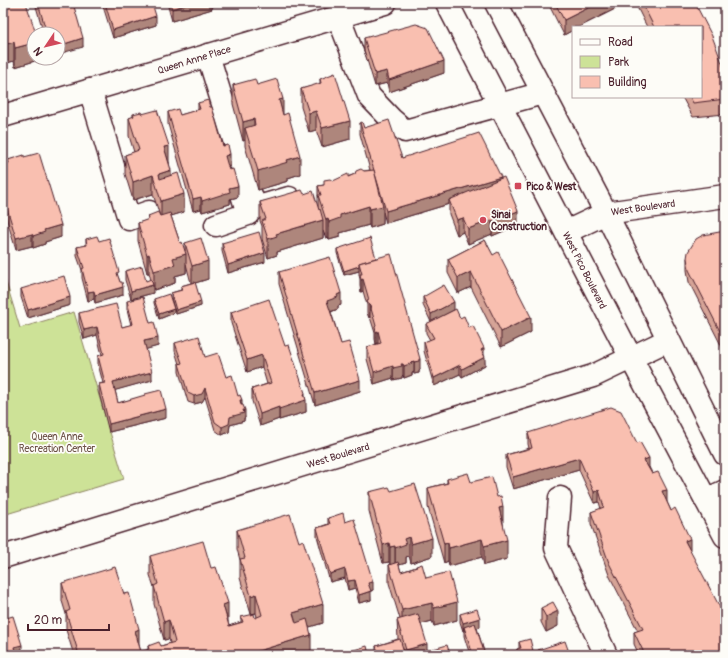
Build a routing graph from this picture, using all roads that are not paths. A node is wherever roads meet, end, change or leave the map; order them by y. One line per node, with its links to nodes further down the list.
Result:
1 (385, 3): 4 (street, Queen Anne Place)
2 (447, 3): 8 (street, West Pico Boulevard)
3 (496, 3): 7 (street)
4 (338, 16): 5 (street, Queen Anne Place); 8 (street)
5 (204, 56): 6 (street, Queen Anne Place); 10 (street); 14 (street)
6 (90, 90): 9 (street, Queen Anne Place); 12 (street)
7 (543, 93): 8 (street); 13 (street)
8 (500, 104): 15 (street, West Pico Boulevard)
9 (3, 116)
10 (298, 196)
11 (725, 196): 13 (street, West Boulevard)
12 (149, 212)
13 (606, 213): 15 (street, West Boulevard); 16 (street)
14 (216, 225)
15 (566, 232): 17 (street, West Pico Boulevard)
16 (668, 340): 17 (street, West Boulevard); 18 (street)
17 (631, 358): 19 (street, West Pico Boulevard); 22 (street, West Boulevard)
18 (725, 454)
19 (716, 495): 21 (street, West Pico Boulevard)
20 (560, 498): 23 (street)
21 (725, 536)
22 (3, 557)
23 (606, 655)

